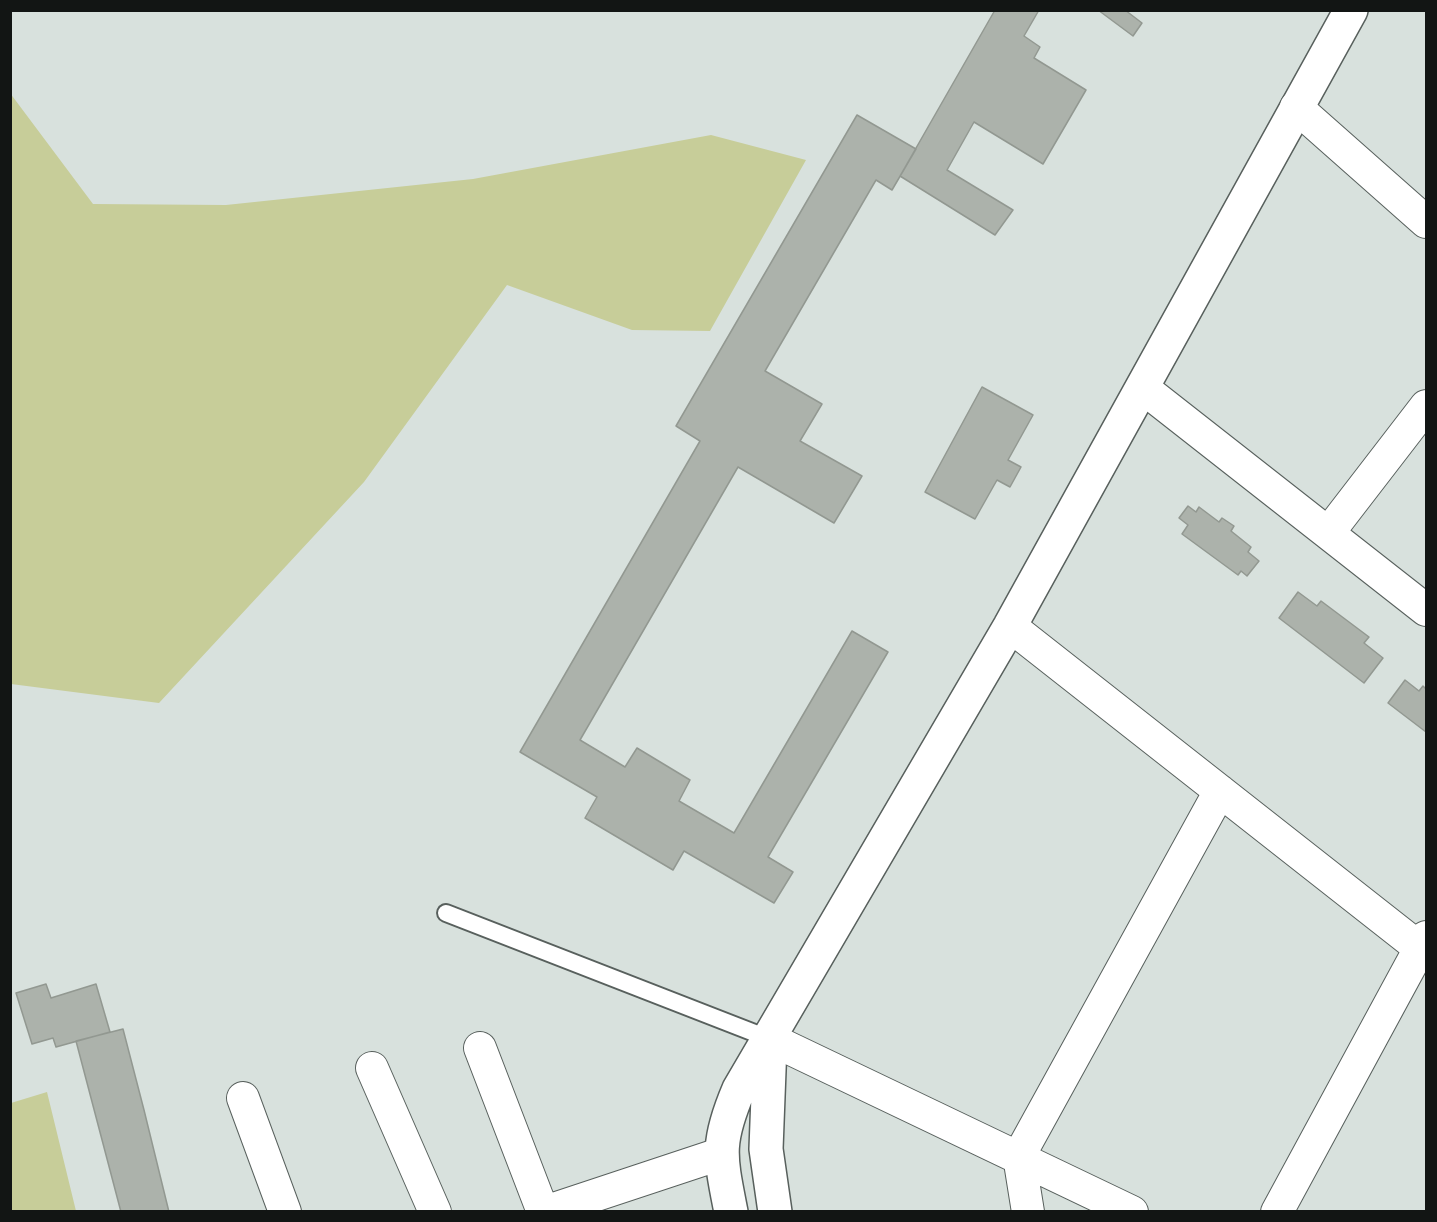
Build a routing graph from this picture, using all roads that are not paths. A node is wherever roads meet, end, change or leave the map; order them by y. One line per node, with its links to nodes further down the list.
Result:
1 (1351, 10): 2 (street)
2 (1296, 107): 3 (street); 4 (street)
3 (1426, 222)
4 (1143, 387): 6 (street); 8 (street)
5 (1426, 409): 6 (street)
6 (1329, 532): 7 (street)
7 (1426, 610)
8 (1010, 626): 9 (street); 12 (street)
9 (1220, 791): 11 (street); 17 (street)
10 (446, 913): 12 (lane)
11 (1424, 946): 25 (street)
12 (770, 1039): 16 (street); 17 (street); 22 (street)
13 (480, 1048): 20 (street)
14 (372, 1068): 19 (street)
15 (243, 1098): 18 (street)
16 (720, 1154): 20 (street); 21 (street)
17 (1019, 1156): 23 (street); 24 (street)
18 (285, 1212)
19 (435, 1212)
20 (544, 1212)
21 (731, 1212)
22 (775, 1212)
23 (1028, 1212)
24 (1132, 1212)
25 (1277, 1212)

